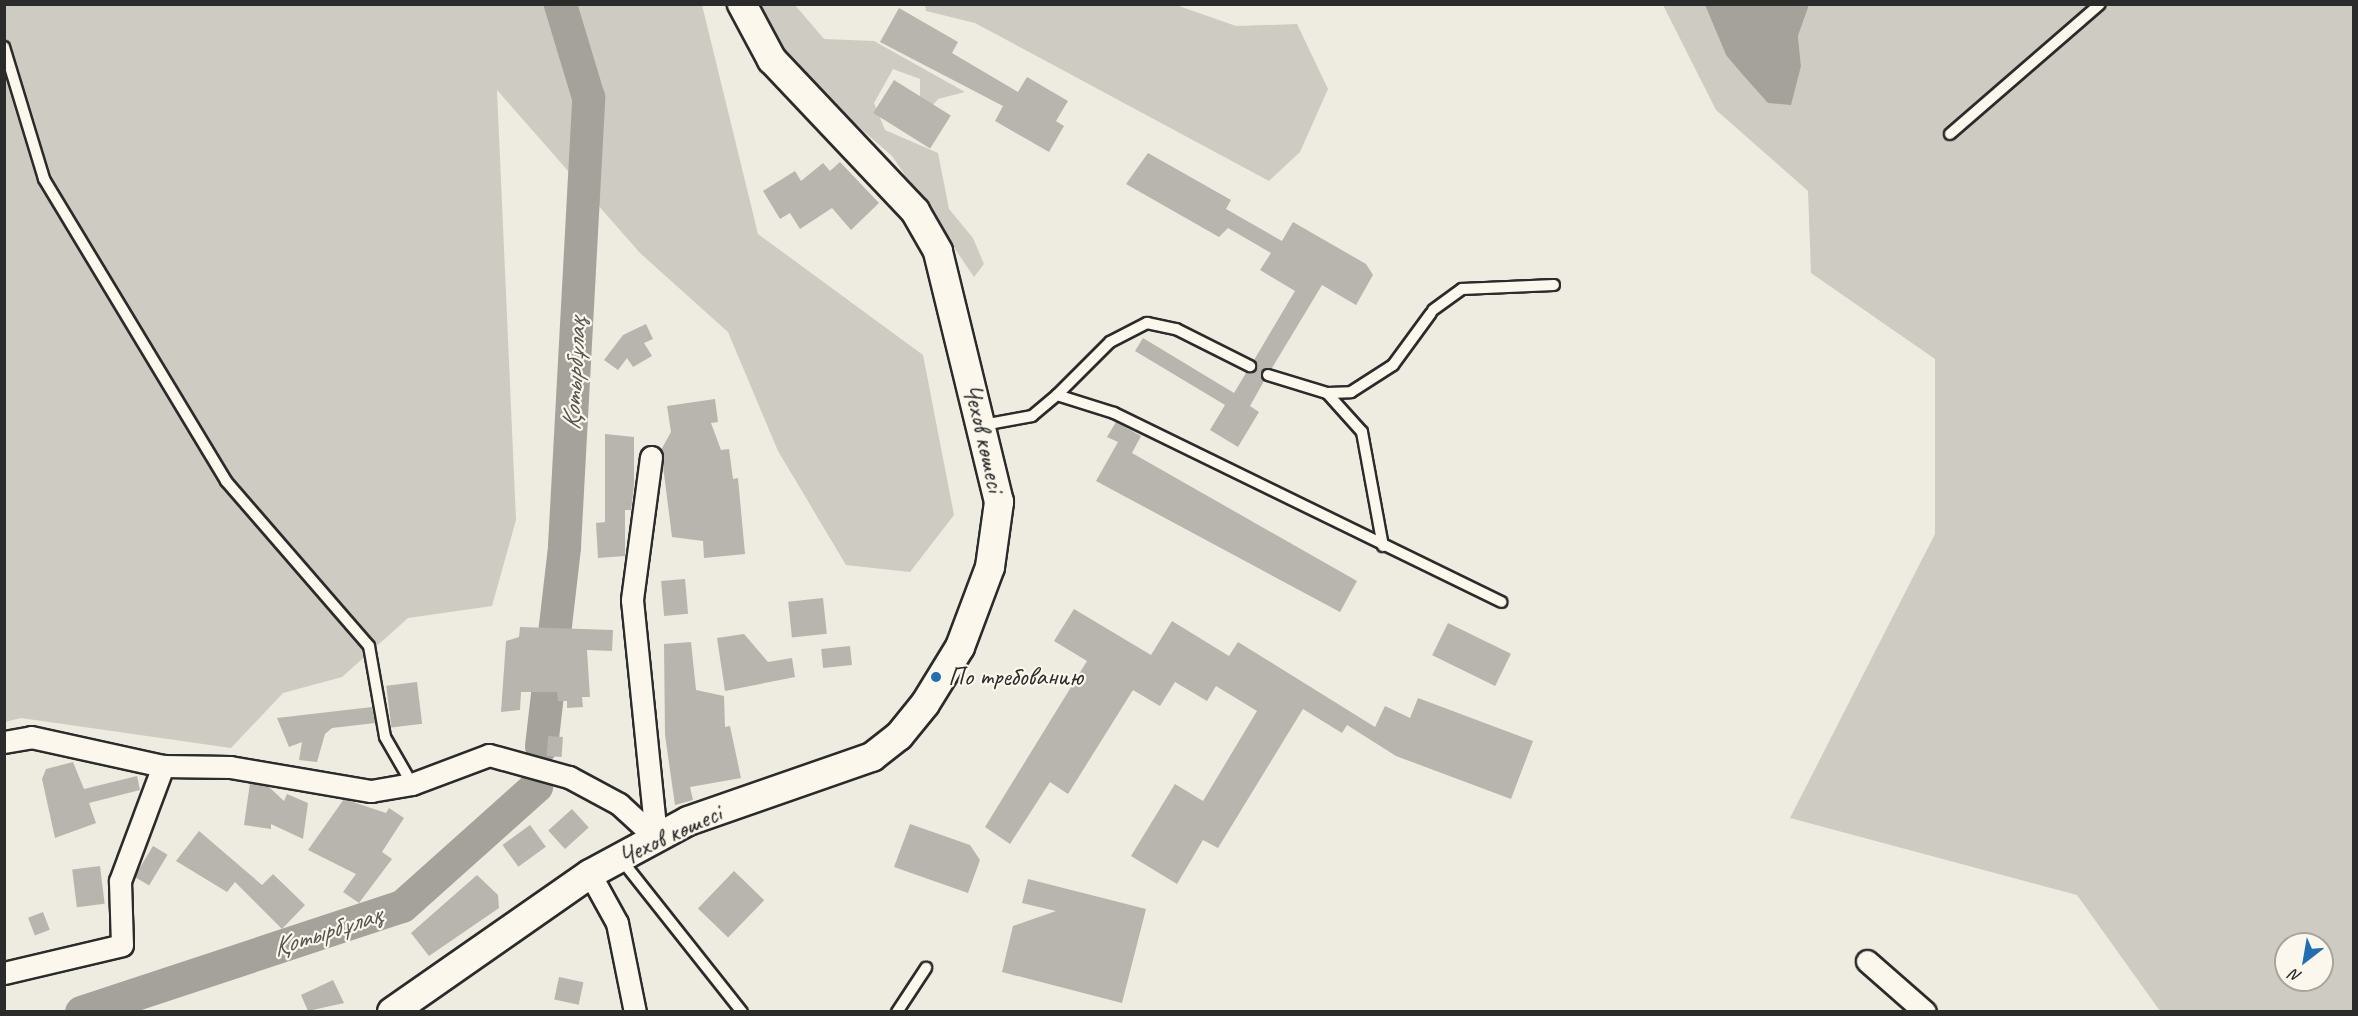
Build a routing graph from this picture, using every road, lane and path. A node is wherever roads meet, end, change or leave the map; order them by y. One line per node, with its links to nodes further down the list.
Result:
1 (742, 4): 10 (main road, Чехов көшесі)
2 (2100, 4): 4 (lane)
3 (4, 47): 16 (lane)
4 (1950, 134)
5 (1554, 285): 8 (lane)
6 (1250, 366): 9 (lane)
7 (1268, 375): 8 (lane)
8 (1327, 393): 12 (lane)
9 (1057, 395): 10 (lane); 12 (lane)
10 (983, 425): 17 (main road, Чехов көшесі)
11 (651, 456): 17 (street)
12 (1383, 546): 13 (lane)
13 (1501, 602)
14 (4, 742): 15 (street)
15 (163, 766): 16 (street); 22 (street)
16 (412, 784): 17 (street)
17 (656, 838): 18 (main road, Чехов көшесі)
18 (620, 858): 19 (main road, Чехов көшесі); 25 (lane)
19 (590, 874): 23 (main road, Чехов көшесі); 24 (street)
20 (1867, 961): 27 (street)
21 (926, 968): 26 (lane)
22 (4, 973)
23 (392, 1011)
24 (635, 1011)
25 (742, 1011)
26 (897, 1011)
27 (1925, 1011)

